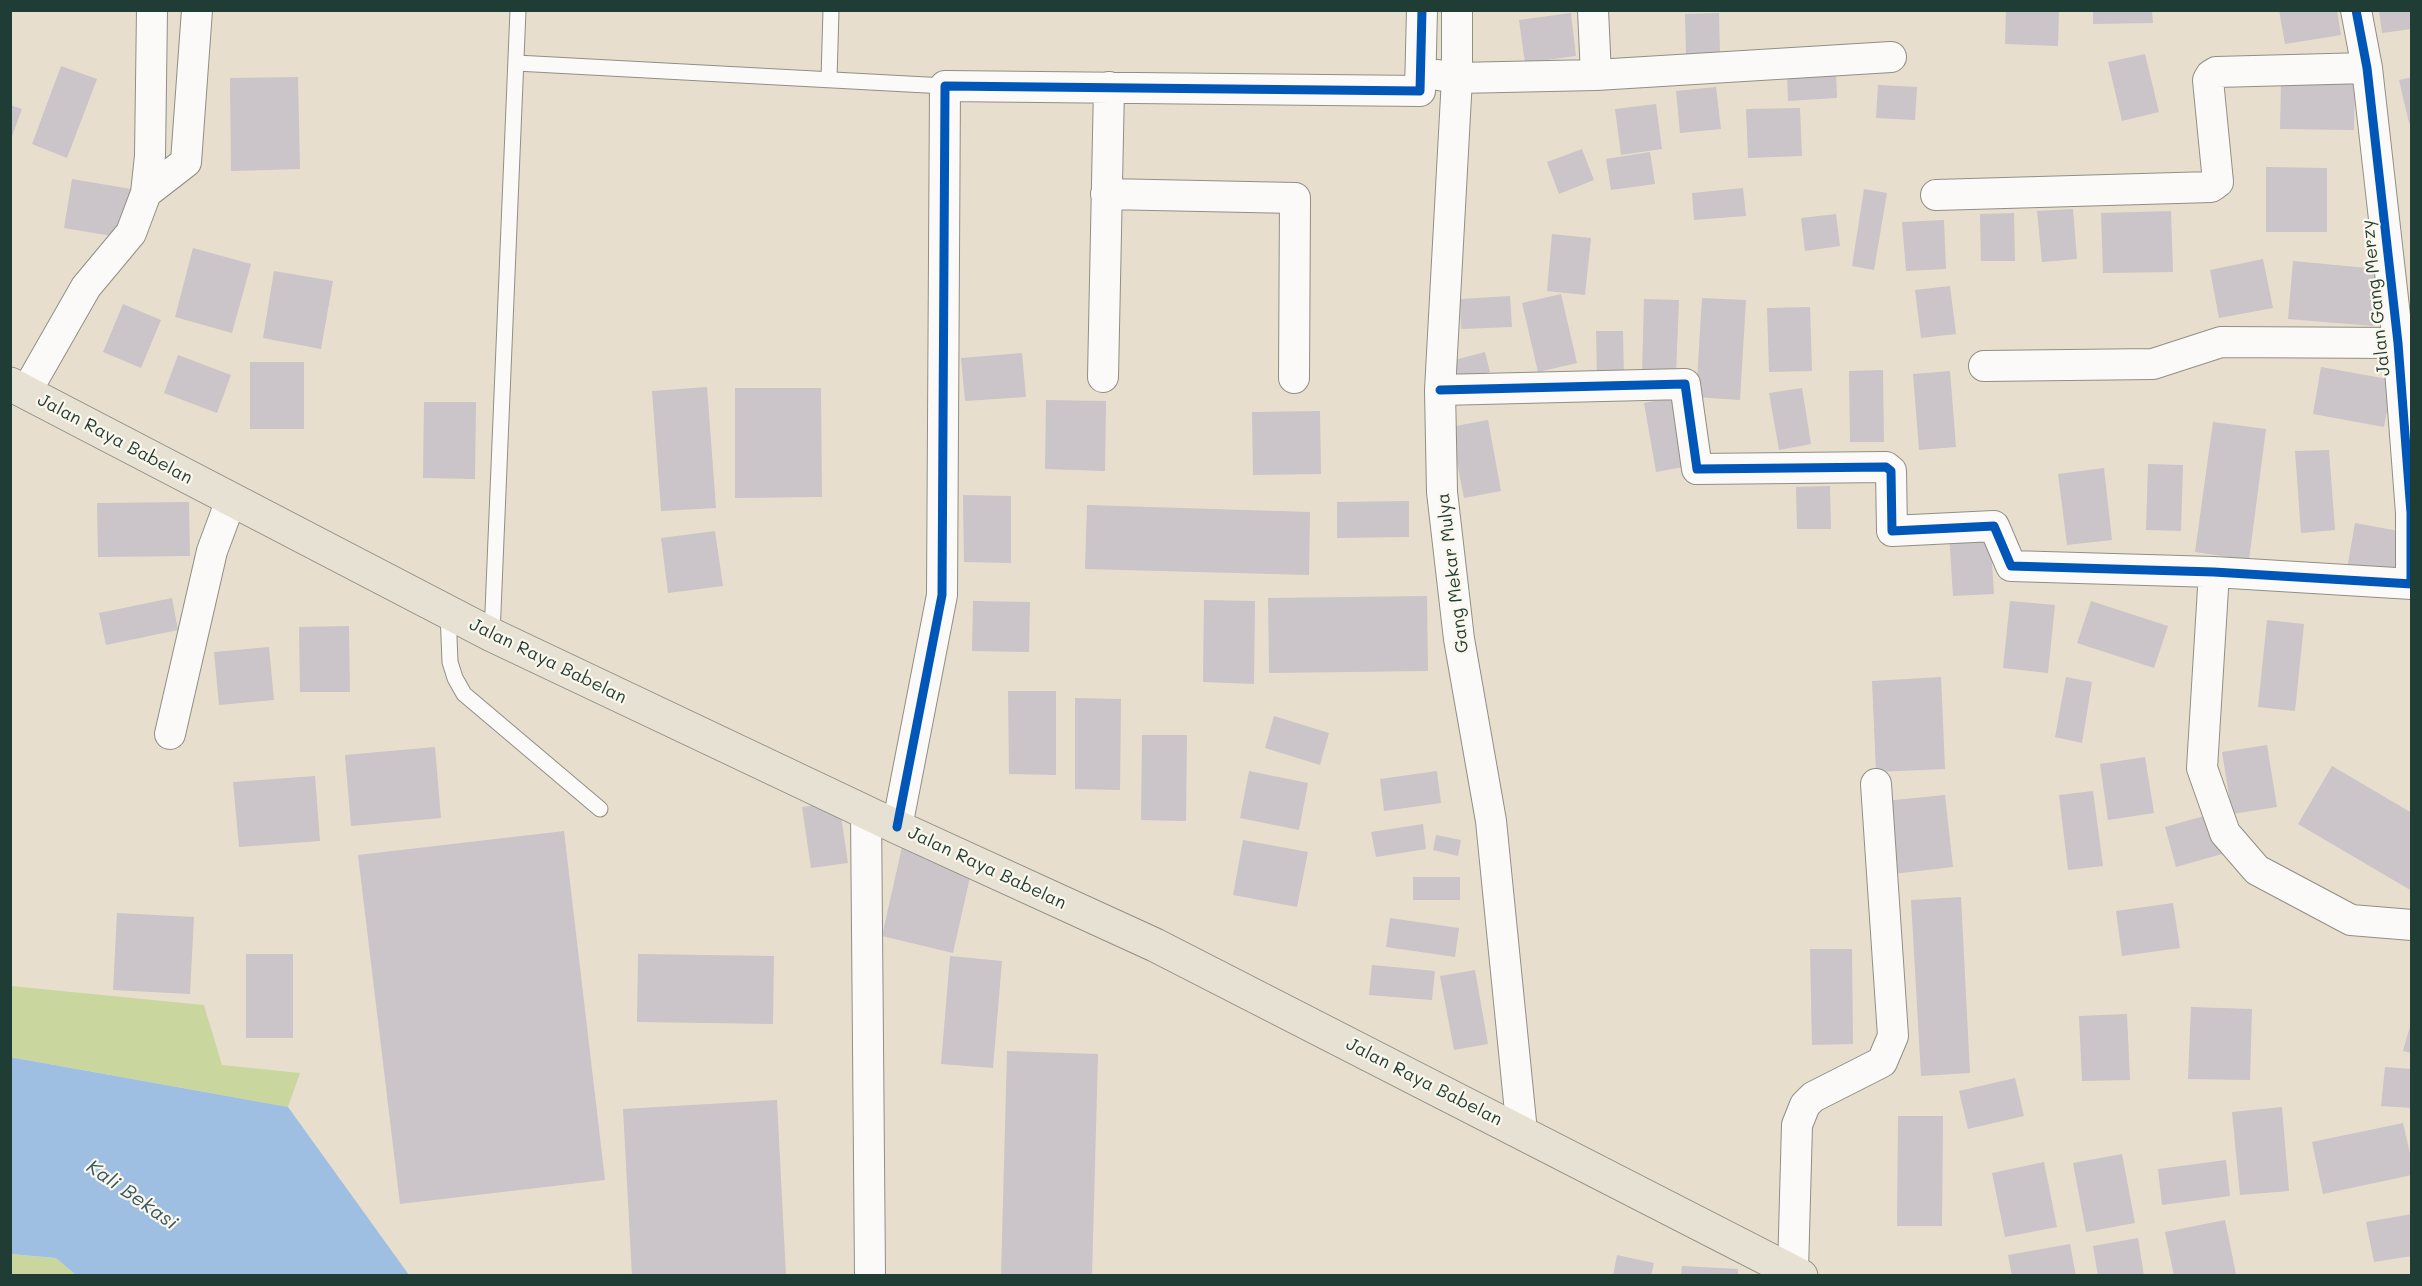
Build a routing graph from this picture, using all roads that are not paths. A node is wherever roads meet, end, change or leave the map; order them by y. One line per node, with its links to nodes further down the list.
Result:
1 (152, 10): 18 (street)
2 (197, 10): 18 (street)
3 (518, 10): 10 (lane)
4 (831, 10): 15 (lane)
5 (1422, 10): 12 (street)
6 (1457, 10): 14 (street, Gang Mekar Mulya)
7 (1593, 10): 13 (street)
8 (2356, 10): 11 (street, Jalan Gang Merzy)
9 (1892, 57): 13 (street)
10 (516, 63): 15 (lane); 31 (lane)
11 (2367, 68): 20 (street); 21 (street, Jalan Gang Merzy)
12 (1420, 72): 14 (street); 17 (street)
13 (1596, 75): 14 (street)
14 (1457, 78): 26 (street, Gang Mekar Mulya)
15 (829, 80): 16 (lane)
16 (945, 86): 17 (street); 36 (street)
17 (1109, 87): 19 (street)
18 (146, 193): 25 (street)
19 (1106, 194): 23 (street); 24 (street)
20 (1936, 195)
21 (2398, 343): 22 (street); 29 (street, Jalan Gang Merzy)
22 (1984, 366)
23 (1103, 377)
24 (1294, 378)
25 (18, 388): 27 (main road, Jalan Raya Babelan)
26 (1440, 390): 28 (street); 38 (street, Gang Mekar Mulya)
27 (231, 500): 30 (main road, Jalan Raya Babelan); 32 (street)
28 (2214, 573): 29 (street); 37 (street)
29 (2411, 584)
30 (448, 612): 31 (main road, Jalan Raya Babelan); 34 (lane)
31 (492, 635): 35 (main road, Jalan Raya Babelan)
32 (170, 734)
33 (1876, 784): 39 (street)
34 (600, 809)
35 (866, 812): 36 (main road, Jalan Raya Babelan); 40 (street)
36 (897, 827): 38 (main road, Jalan Raya Babelan)
37 (2412, 925)
38 (1522, 1132): 39 (main road, Jalan Raya Babelan)
39 (1797, 1273)
40 (870, 1275)

